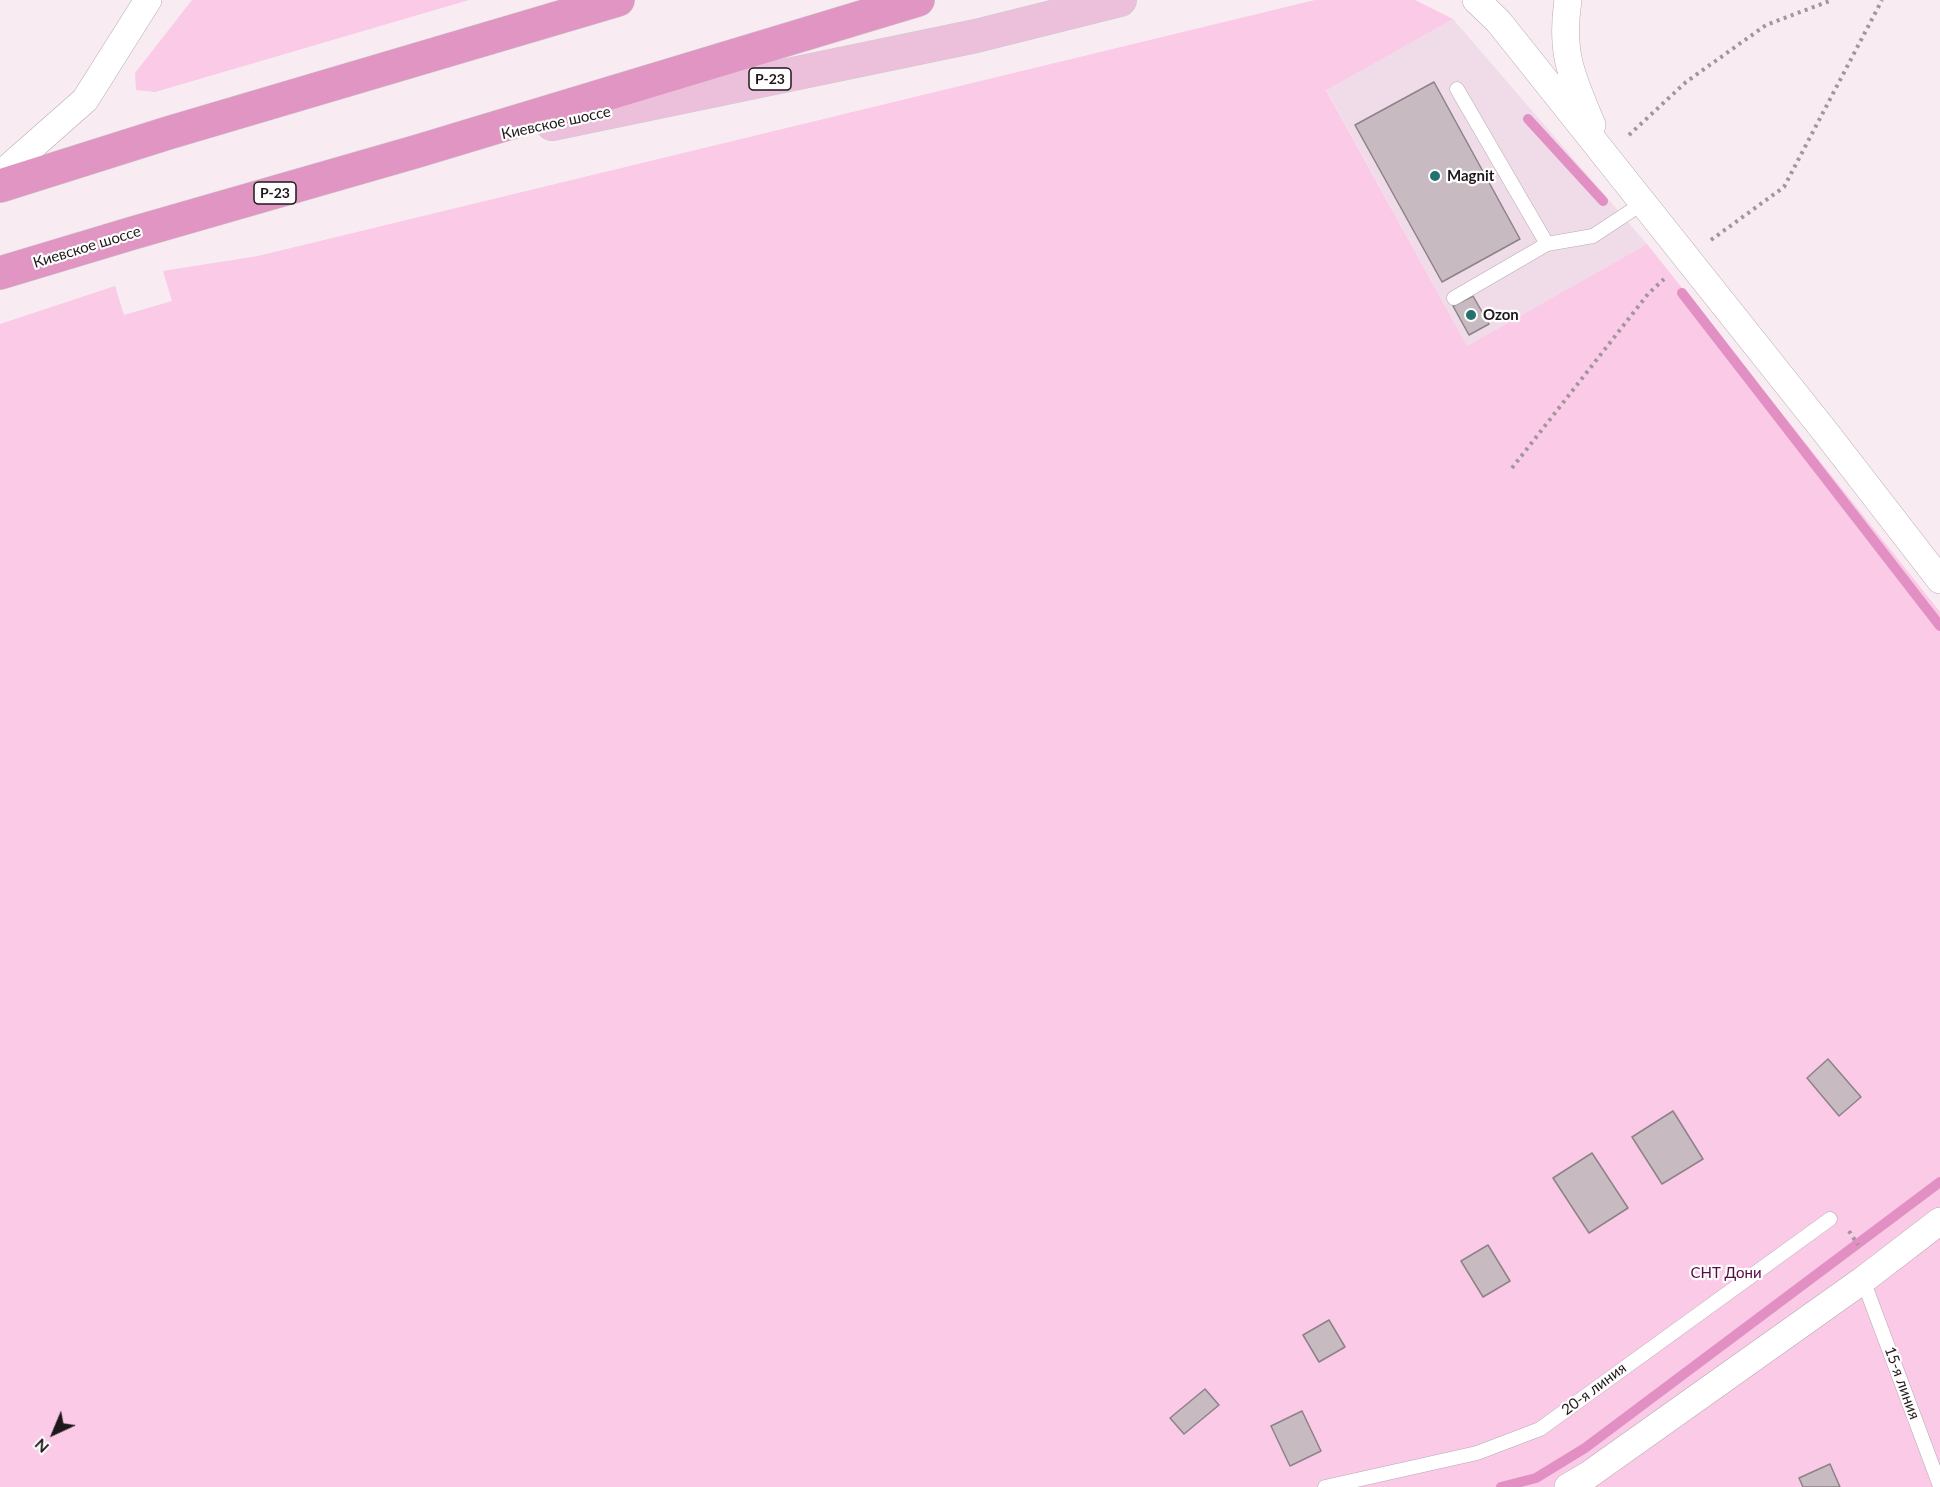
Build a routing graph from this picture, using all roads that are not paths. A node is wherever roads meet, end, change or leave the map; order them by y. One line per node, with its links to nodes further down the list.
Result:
1 (618, 0): 11 (highway)
2 (918, 0): 8 (highway, Р-23)
3 (1120, 0): 8 (main road, Киевское шоссе / Р-23)
4 (1476, 0): 9 (street)
5 (1568, 0): 9 (street)
6 (147, 1): 10 (street)
7 (1457, 89): 13 (lane)
8 (418, 151): 14 (highway, Киевское шоссе / Р-23)
9 (1606, 156): 12 (street)
10 (0, 175)
11 (0, 186)
12 (1643, 203): 13 (lane); 16 (street)
13 (1547, 244): 15 (lane)
14 (0, 273)
15 (1454, 298)
16 (1940, 580)
17 (1830, 1218): 22 (lane, 20-я линия)
18 (1940, 1221): 19 (street)
19 (1863, 1280): 20 (street); 21 (lane, 15-я линия)
20 (1582, 1483)
21 (1940, 1486)
22 (1324, 1487)

